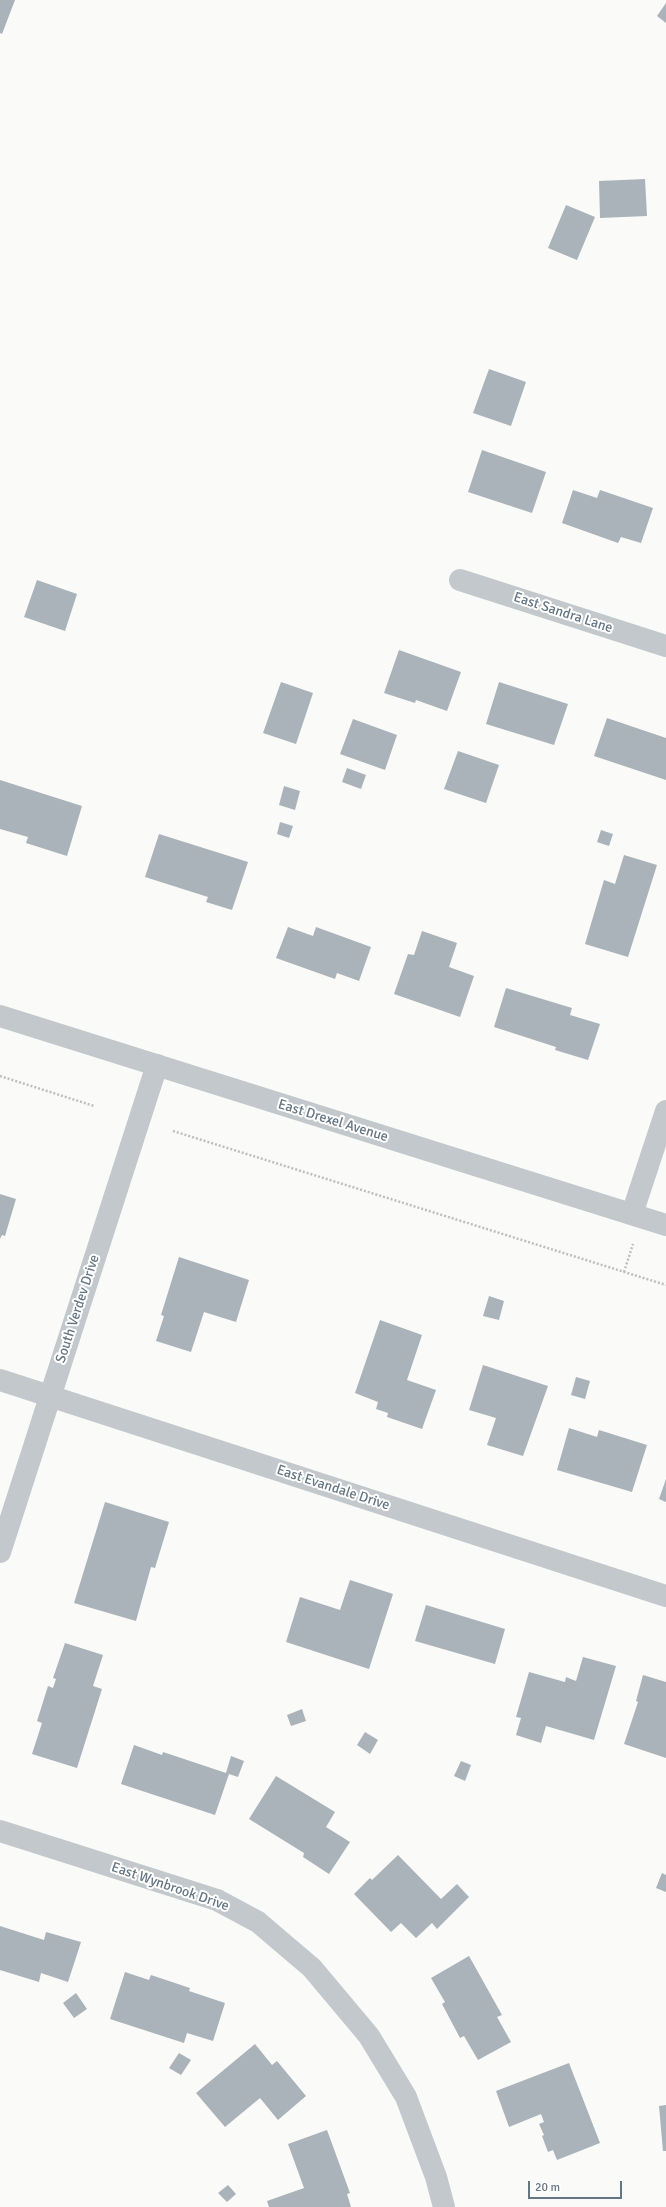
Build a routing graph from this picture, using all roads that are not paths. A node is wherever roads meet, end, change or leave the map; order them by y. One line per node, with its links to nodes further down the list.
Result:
1 (460, 580): 2 (street, East Sandra Lane)
2 (666, 646)
3 (0, 1016): 4 (street, East Drexel Avenue)
4 (157, 1066): 6 (street, East Drexel Avenue); 9 (street, South Verdev Drive)
5 (666, 1111): 6 (street)
6 (632, 1214): 7 (street, East Drexel Avenue)
7 (666, 1225)
8 (0, 1380): 9 (street, East Evandale Drive)
9 (50, 1396): 10 (street, South Verdev Drive); 11 (street, East Evandale Drive)
10 (0, 1552)
11 (666, 1596)
12 (0, 1831): 13 (street, East Wynbrook Drive)
13 (444, 2207)

